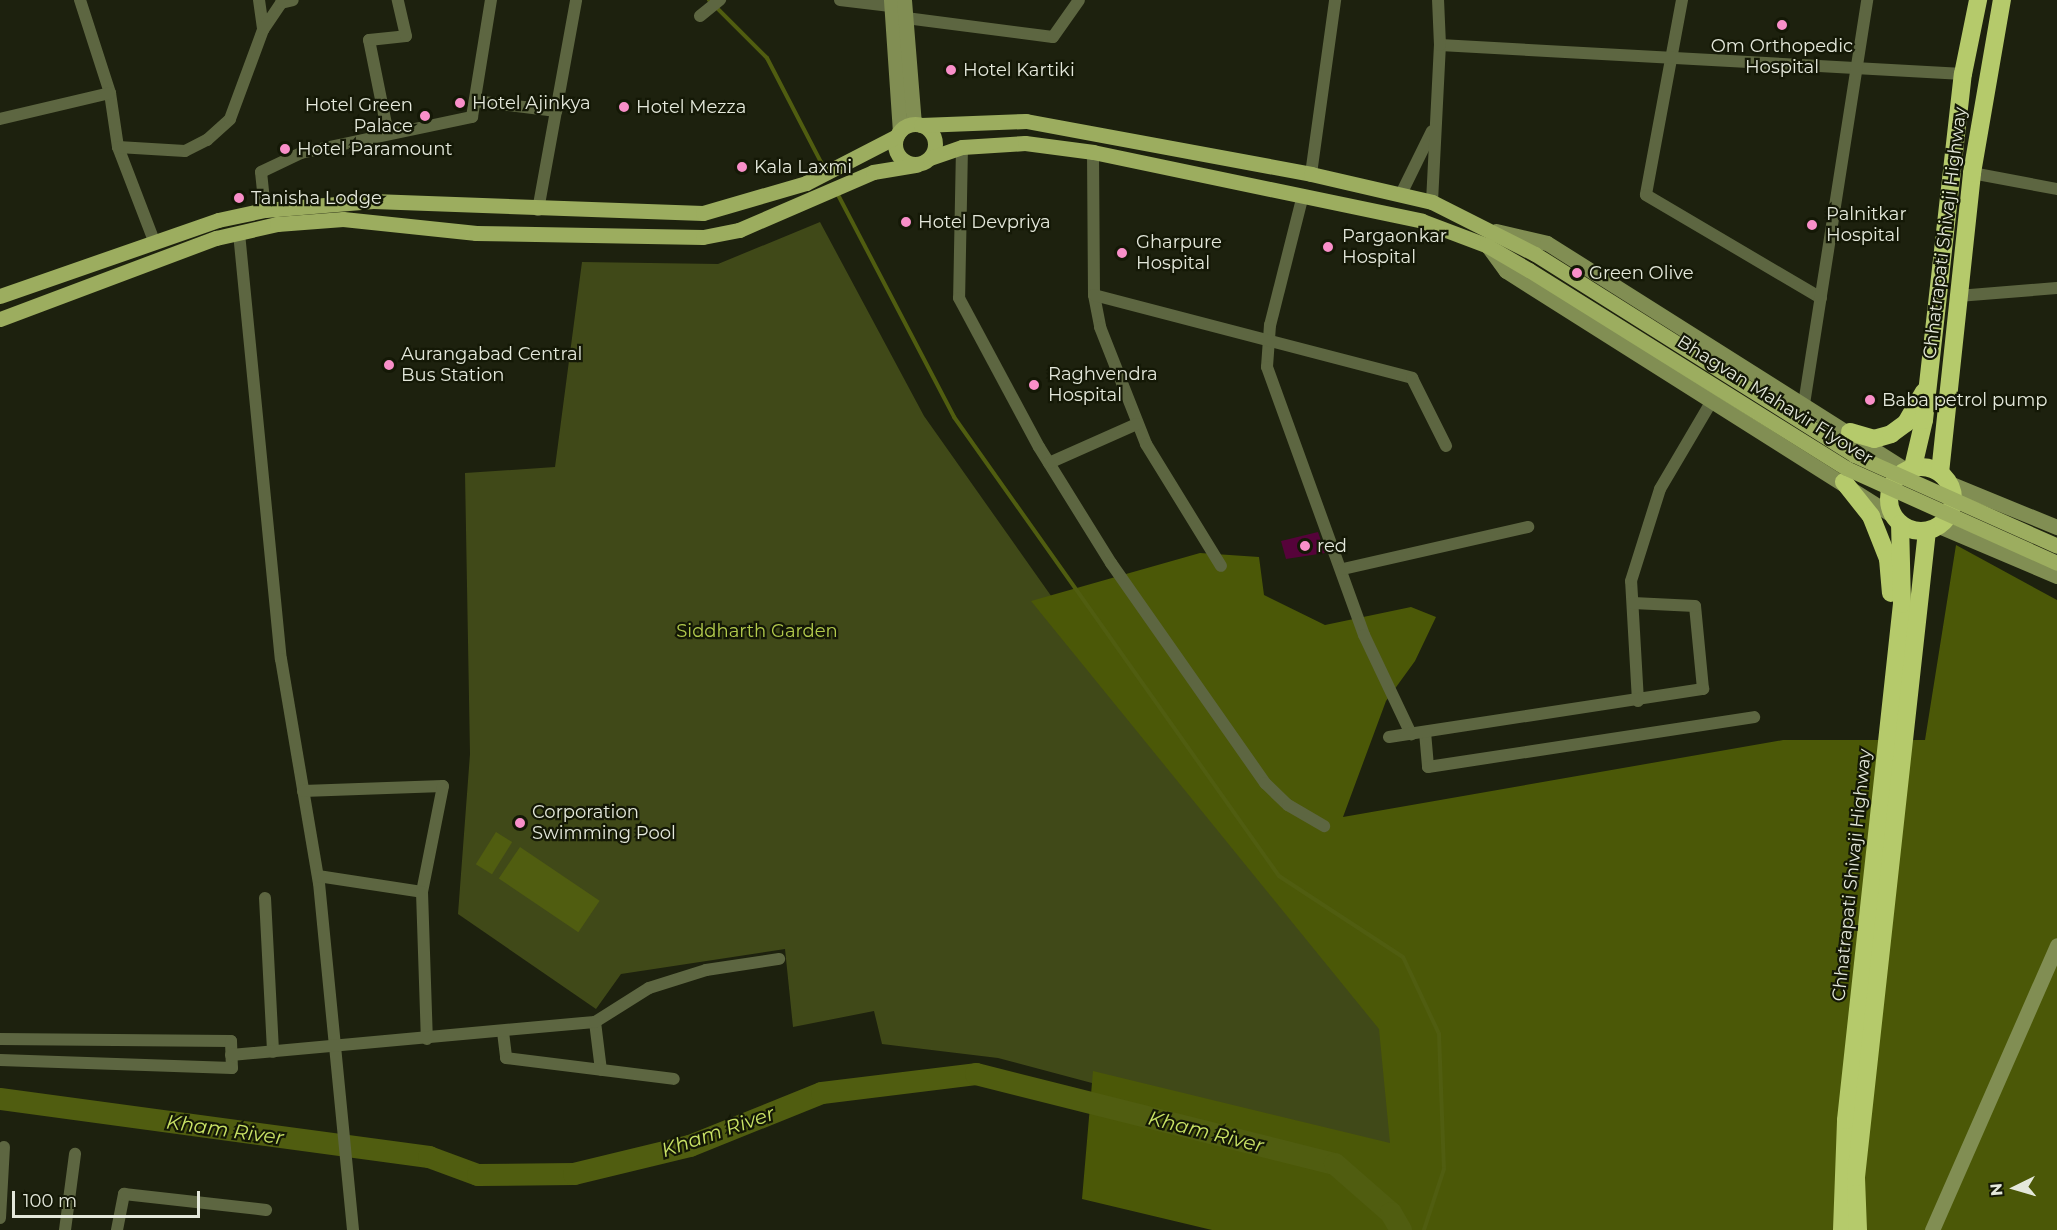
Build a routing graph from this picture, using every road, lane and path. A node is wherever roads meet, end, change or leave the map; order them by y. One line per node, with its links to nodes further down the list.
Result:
1 (80, 0): 23 (street)
2 (259, 0): 18 (street)
3 (293, 0): 18 (street)
4 (398, 0): 29 (street)
5 (491, 0): 24 (street)
6 (576, 0): 25 (street)
7 (720, 0): 17 (street)
8 (840, 0): 16 (street)
9 (1079, 0): 16 (street)
10 (1335, 0): 37 (street)
11 (1438, 0): 19 (street)
12 (1682, 0): 20 (street)
13 (1867, 0): 21 (street)
14 (1978, 0): 22 (highway, Chhatrapati Shivaji Highway)
15 (2002, 0): 36 (highway, Chhatrapati Shivaji Highway)
16 (899, 6): 27 (street); 30 (street)
17 (700, 16)
18 (263, 30): 31 (street)
19 (1440, 45): 20 (street); 28 (street)
20 (1675, 56): 21 (street); 52 (street)
21 (1856, 70): 22 (street); 52 (street)
22 (1963, 74): 55 (highway, Chhatrapati Shivaji Highway)
23 (110, 93): 26 (street); 31 (street)
24 (475, 101): 25 (street); 29 (street)
25 (556, 111): 43 (street)
26 (0, 119)
27 (917, 124): 30 (main road); 34 (main road); 37 (main road, Bhagvan Mahavir Flyover)
28 (1434, 127): 39 (street); 41 (street)
29 (388, 134): 42 (street)
30 (898, 134): 35 (main road); 43 (main road)
31 (118, 147): 46 (street)
32 (962, 147): 33 (main road, Bhagvan Mahavir Flyover); 34 (main road, Bhagvan Mahavir Flyover); 61 (street)
33 (1093, 152): 40 (main road, Bhagvan Mahavir Flyover); 49 (street)
34 (930, 158): 35 (main road)
35 (916, 165): 45 (main road)
36 (1972, 173): 38 (street); 51 (highway, Chhatrapati Shivaji Highway)
37 (1311, 174): 39 (main road, Bhagvan Mahavir Flyover)
38 (2057, 189)
39 (1401, 194): 41 (main road, Bhagvan Mahavir Flyover)
40 (1303, 195): 47 (main road, Bhagvan Mahavir Flyover); 54 (street)
41 (1432, 202): 44 (main road, Bhagvan Mahavir Flyover)
42 (265, 210): 43 (main road); 46 (main road)
43 (538, 210)
44 (1496, 231): 57 (street); 69 (main road, Bhagvan Mahavir Flyover, bridge)
45 (239, 233): 53 (main road); 81 (street)
46 (154, 241): 50 (main road)
47 (1486, 245): 56 (street); 70 (main road, Bhagvan Mahavir Flyover, bridge)
48 (2057, 288): 51 (street)
49 (1094, 295): 54 (street); 58 (street)
50 (0, 296)
51 (1958, 296): 63 (highway, Chhatrapati Shivaji Highway)
52 (1821, 298): 57 (street)
53 (0, 319)
54 (1269, 344): 60 (street); 72 (street)
55 (1928, 387): 59 (highway); 62 (highway, Chhatrapati Shivaji Highway)
56 (1713, 399): 64 (street); 74 (street)
57 (1804, 404): 59 (street)
58 (1137, 424): 61 (street); 71 (street)
59 (1850, 432): 62 (street)
60 (1446, 446)
61 (1049, 463): 82 (street)
62 (1909, 469): 63 (highway); 65 (highway)
63 (1945, 478): 67 (street); 68 (highway)
64 (1844, 482): 65 (street); 75 (highway)
65 (1896, 519): 68 (highway); 75 (highway, Chhatrapati Shivaji Highway)
66 (1528, 527): 72 (street)
67 (2057, 527)
68 (1933, 529): 73 (street); 106 (highway, Chhatrapati Shivaji Highway)
69 (2057, 546)
70 (2057, 563)
71 (1221, 566)
72 (1343, 569): 79 (street)
73 (2057, 576)
74 (1633, 603): 76 (street); 76 (street)
75 (1897, 654): 105 (highway, Chhatrapati Shivaji Highway)
76 (1638, 701): 78 (street)
77 (1754, 717): 78 (street)
78 (1425, 732): 79 (street)
79 (1411, 734): 80 (street)
80 (1389, 737)
81 (303, 791): 83 (street); 84 (street)
82 (1324, 826)
83 (318, 876): 84 (street); 92 (street)
84 (422, 892): 91 (street)
85 (265, 898): 93 (street)
86 (2057, 945): 107 (street)
87 (779, 959): 88 (street)
88 (596, 1022): 89 (street); 96 (street)
89 (503, 1032): 91 (street); 96 (street)
90 (0, 1039): 94 (street)
91 (428, 1040): 92 (street)
92 (334, 1049): 93 (street); 104 (street)
93 (273, 1052): 94 (street)
94 (231, 1055): 95 (street)
95 (0, 1060)
96 (601, 1070): 97 (street)
97 (674, 1079)
98 (4, 1148): 101 (street)
99 (75, 1154): 102 (street)
100 (266, 1210): 103 (street)
101 (0, 1218)
102 (65, 1230)
103 (117, 1230)
104 (352, 1230)
105 (1842, 1230)
106 (1858, 1230)
107 (1932, 1230)

